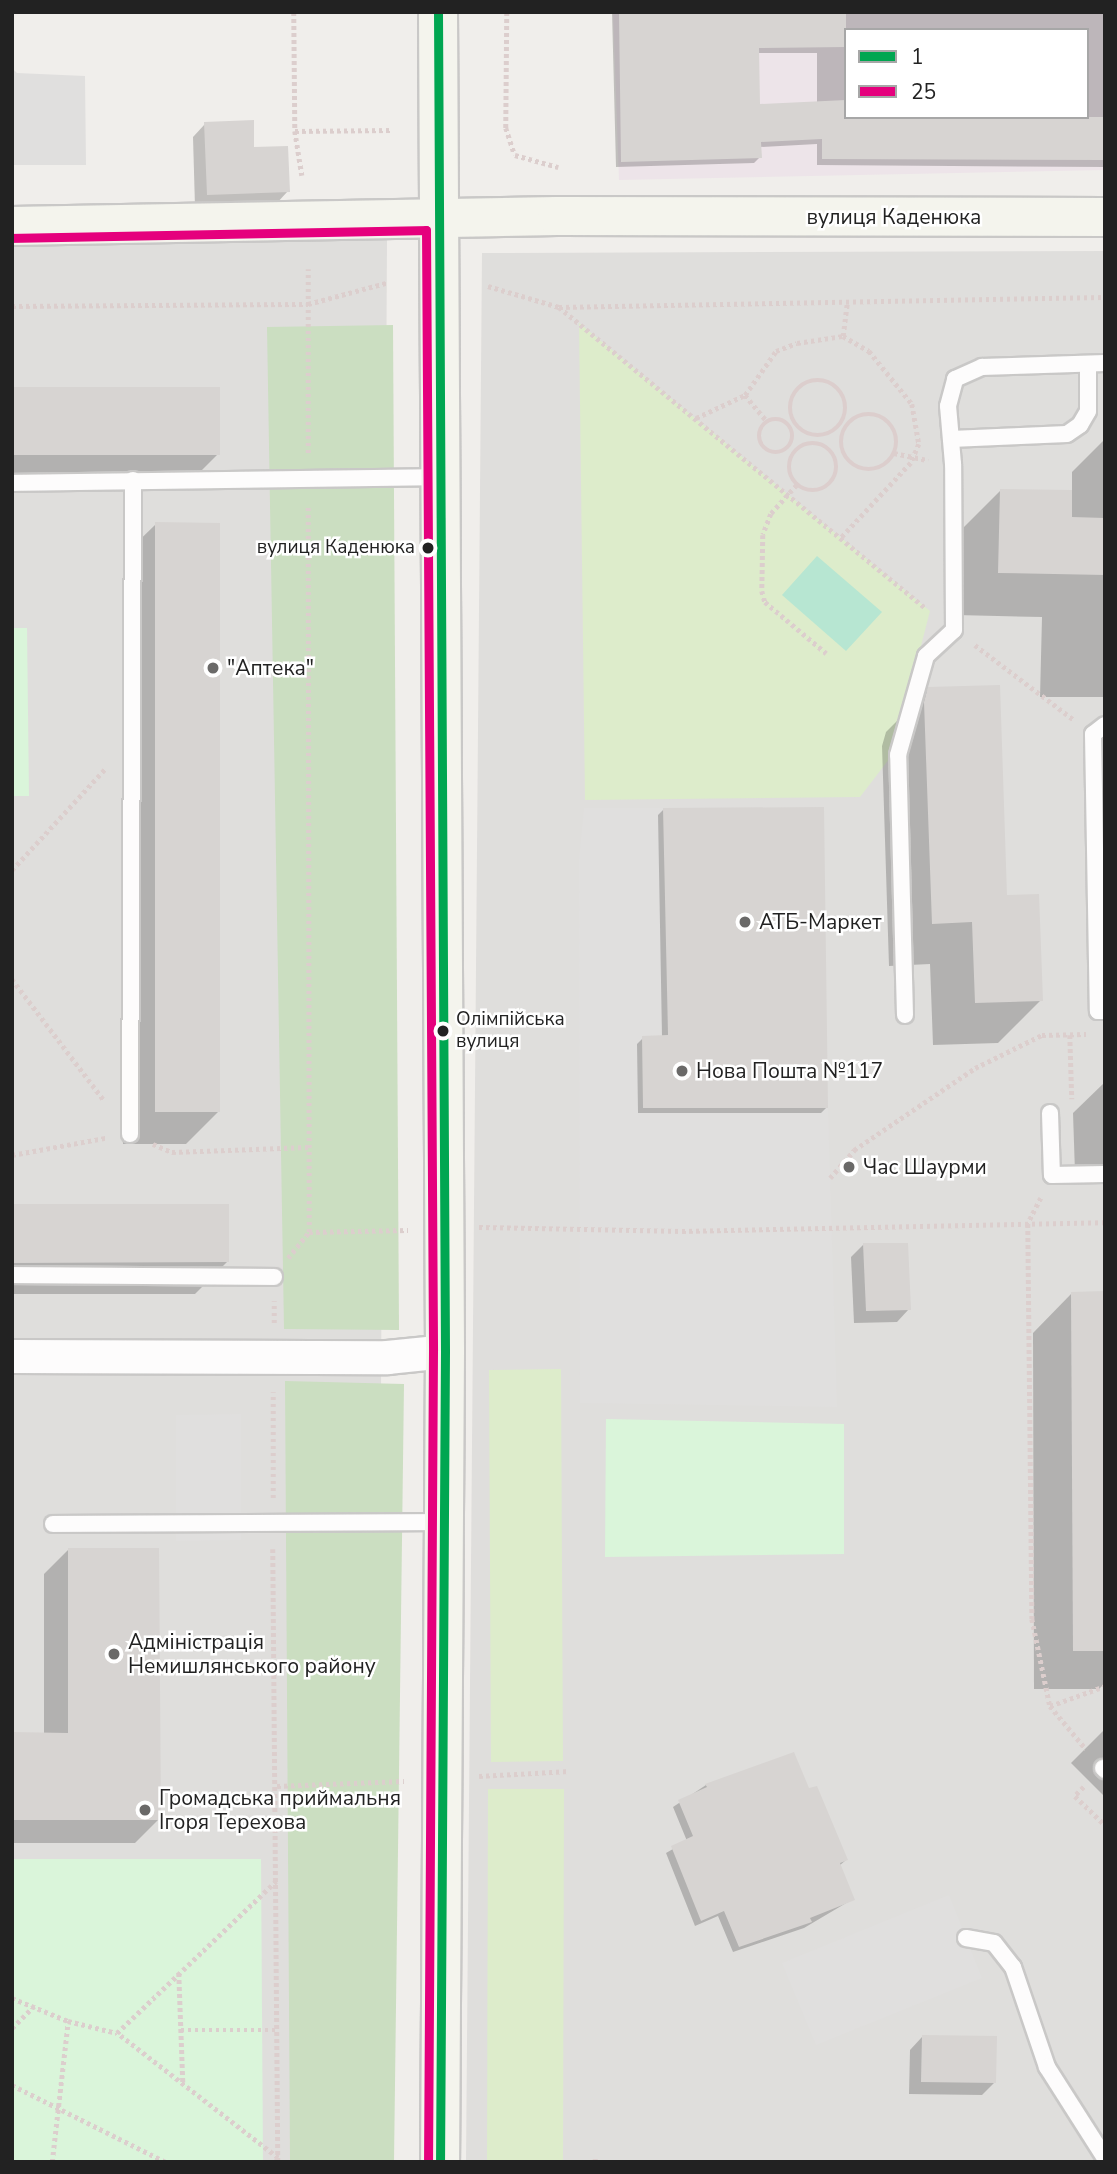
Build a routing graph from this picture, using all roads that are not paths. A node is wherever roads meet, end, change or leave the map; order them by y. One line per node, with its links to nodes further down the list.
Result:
1 (438, 12): 2 (main road)
2 (439, 217): 3 (main road, вулиця Каденюка); 4 (main road, вулиця Каденюка); 8 (main road)
3 (1105, 218)
4 (12, 226)
5 (1105, 363): 6 (lane)
6 (1088, 364): 7 (lane); 7 (lane)
7 (951, 439): 13 (lane)
8 (441, 477): 9 (lane); 19 (main road)
9 (133, 480): 10 (lane); 15 (lane)
10 (12, 482)
11 (1099, 729): 12 (lane)
12 (1105, 1011)
13 (905, 1015)
14 (1050, 1113): 16 (lane)
15 (130, 1134)
16 (1105, 1174)
17 (12, 1275): 18 (lane)
18 (274, 1276)
19 (445, 1351): 20 (street); 21 (main road)
20 (12, 1356)
21 (442, 1522): 22 (lane); 25 (main road)
22 (53, 1524)
23 (966, 1938): 24 (lane)
24 (1105, 2158)
25 (440, 2162)

